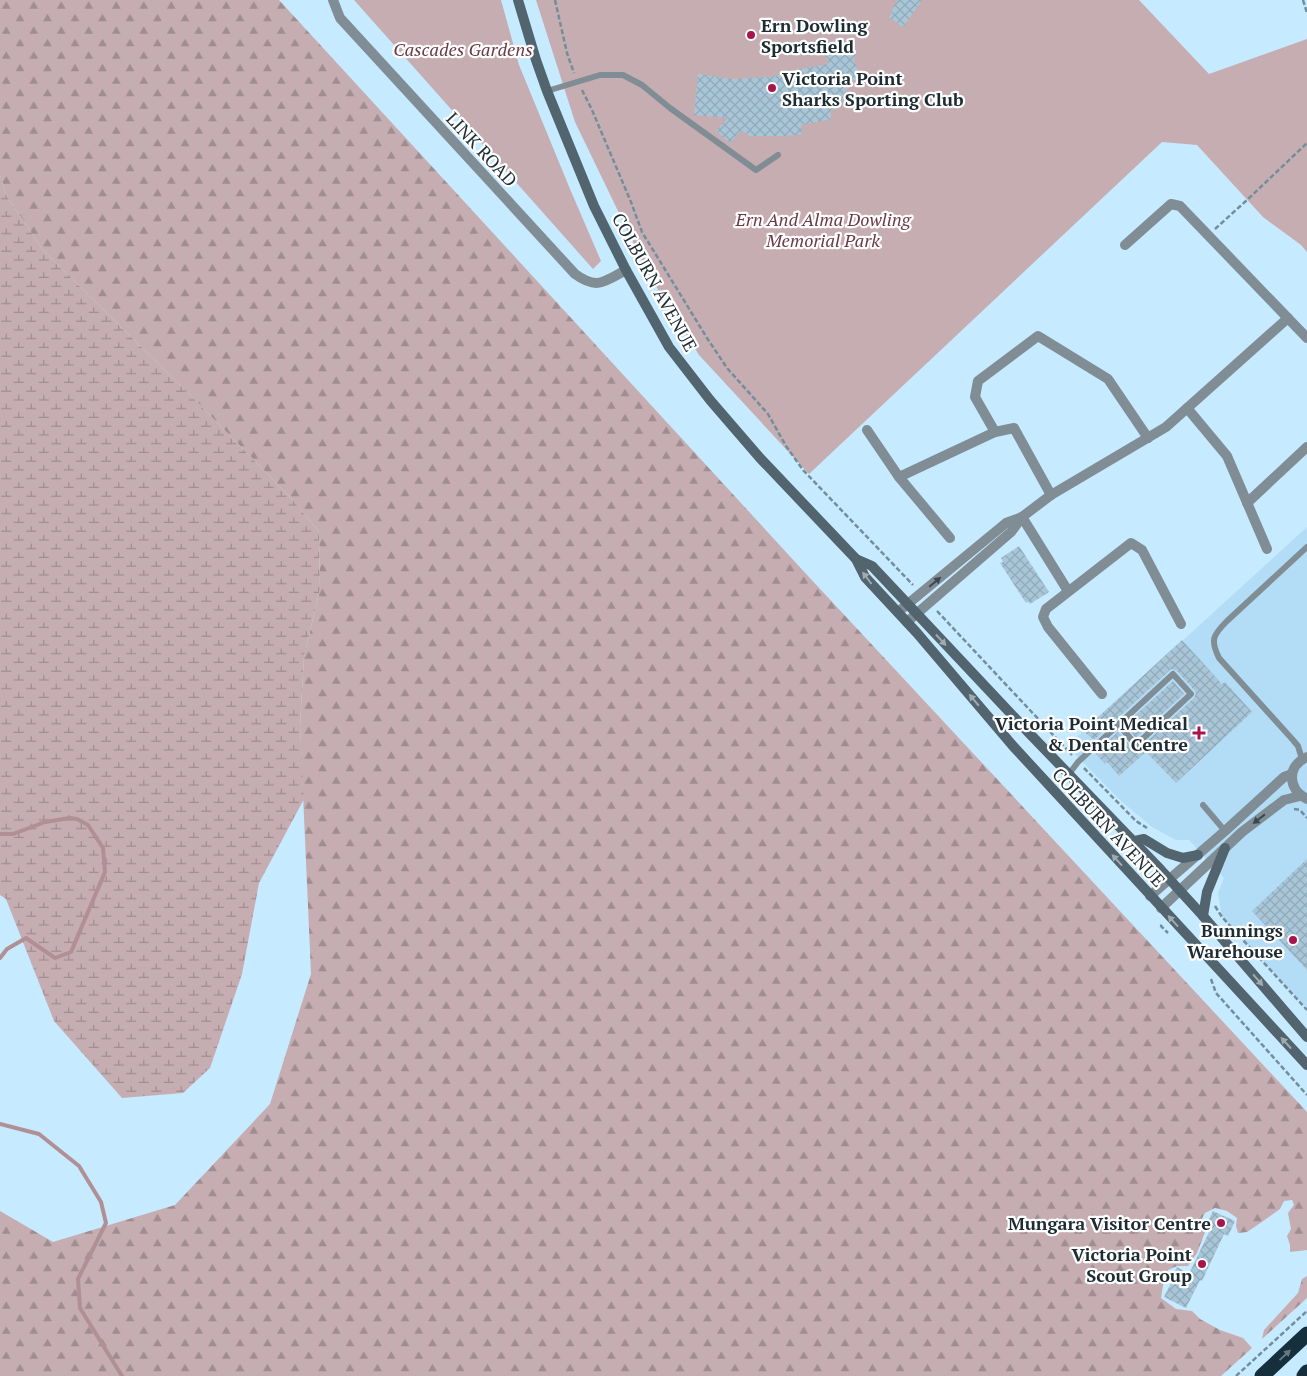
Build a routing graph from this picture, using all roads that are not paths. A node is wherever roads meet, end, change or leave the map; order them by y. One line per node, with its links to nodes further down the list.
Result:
1 (333, 0): 6 (street, LINK ROAD)
2 (518, 0): 3 (main road, COLBURN AVENUE)
3 (547, 91): 4 (lane); 6 (main road, COLBURN AVENUE)
4 (778, 155)
5 (1125, 246): 7 (street)
6 (626, 270): 24 (main road, COLBURN AVENUE)
7 (1288, 318): 8 (street); 9 (street)
8 (1307, 338)
9 (1187, 408): 12 (street); 16 (street)
10 (868, 430): 14 (street)
11 (994, 432): 12 (street); 14 (street); 15 (street)
12 (1148, 438): 15 (street)
13 (1307, 448): 16 (street)
14 (899, 477): 19 (street)
15 (1051, 495): 17 (street)
16 (1247, 503): 22 (street)
17 (1022, 516): 18 (street); 20 (street); 26 (street)
18 (992, 533): 20 (street); 23 (street)
19 (950, 538)
20 (1000, 542): 25 (street)
21 (1307, 547): 34 (lane)
22 (1267, 549)
23 (966, 557): 25 (street); 27 (street, one-way to 23)
24 (856, 559): 27 (main road, COLBURN AVENUE); 28 (main road, COLBURN AVENUE, one-way to 24)
25 (974, 566): 29 (street)
26 (1068, 591): 31 (street); 32 (street)
27 (908, 605): 28 (street); 29 (main road, COLBURN AVENUE)
28 (898, 612): 30 (main road, COLBURN AVENUE)
29 (917, 615): 30 (street); 35 (main road, COLBURN AVENUE, one-way to 35)
30 (907, 622): 45 (main road, COLBURN AVENUE, one-way to 30)
31 (1181, 624)
32 (1102, 694)
33 (1119, 725): 33 (lane); 35 (lane)
34 (1305, 758): 36 (street)
35 (1069, 774): 40 (main road, COLBURN AVENUE)
36 (1292, 774): 37 (street); 39 (street)
37 (1304, 798): 41 (street, one-way to 41)
38 (1203, 805): 39 (lane)
39 (1225, 831): 42 (street)
40 (1135, 841): 42 (main road); 43 (main road, COLBURN AVENUE)
41 (1225, 848): 44 (street); 47 (main road)
42 (1198, 855): 43 (street)
43 (1170, 879): 44 (main road, COLBURN AVENUE); 45 (street)
44 (1180, 890): 46 (street); 47 (main road, COLBURN AVENUE)
45 (1150, 896): 46 (main road, COLBURN AVENUE)
46 (1161, 908): 49 (main road, COLBURN AVENUE, one-way to 46)
47 (1204, 916): 48 (main road, COLBURN AVENUE, one-way to 48)
48 (1307, 1037)
49 (1307, 1065)
50 (1307, 1334): 52 (highway, one-way to 50)
51 (1307, 1372): 53 (highway)
52 (1262, 1376)
53 (1304, 1376)

